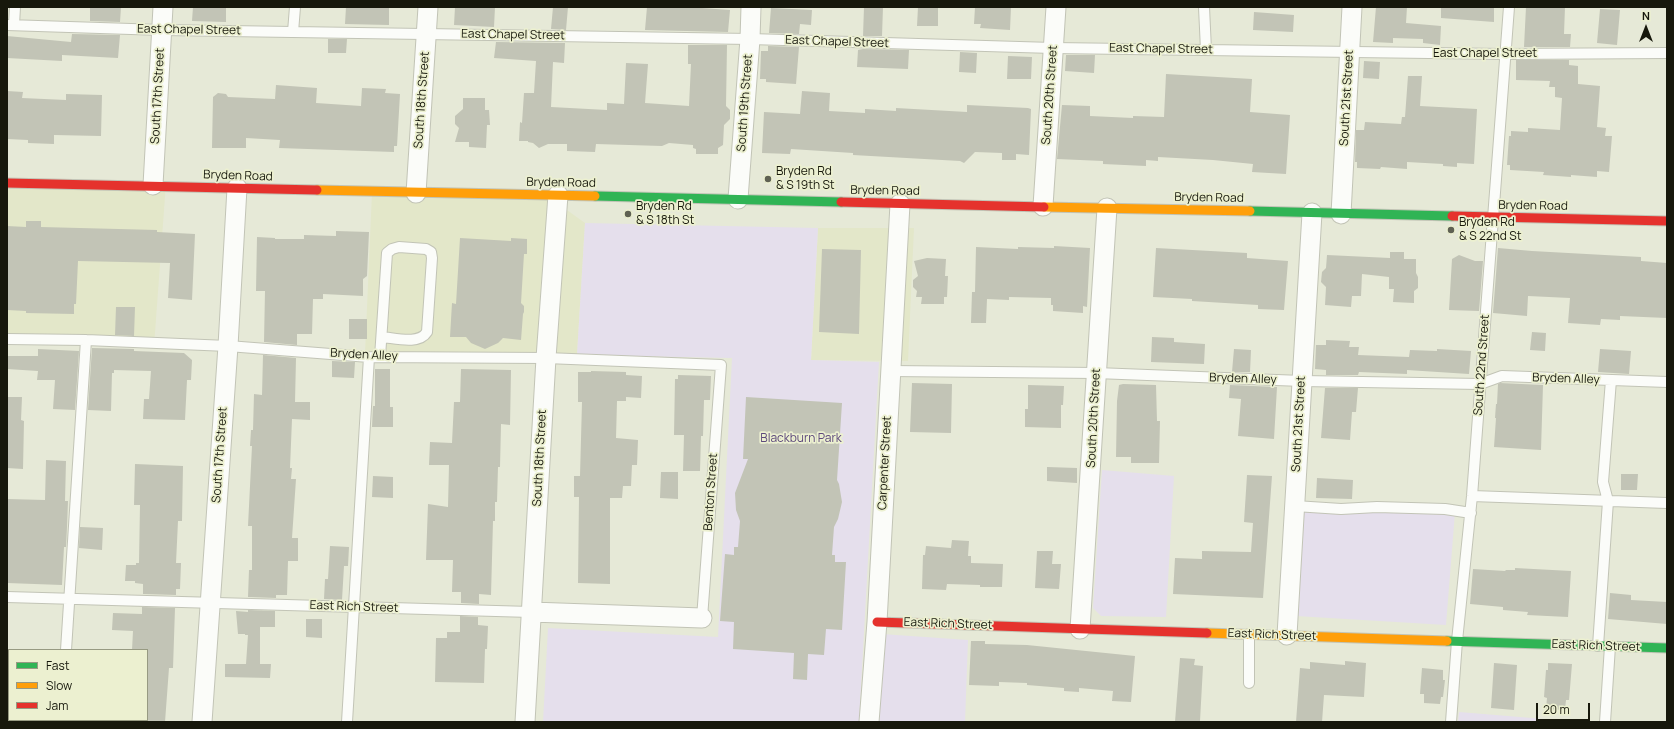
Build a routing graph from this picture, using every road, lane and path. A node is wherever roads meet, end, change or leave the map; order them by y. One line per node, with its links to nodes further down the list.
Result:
1 (15, 7): 10 (lane)
2 (163, 7): 11 (street, South 17th Street)
3 (295, 7): 12 (lane)
4 (428, 7): 13 (street, South 18th Street)
5 (751, 7): 14 (street, South 19th Street)
6 (1056, 7): 15 (street, South 20th Street)
7 (1204, 7): 16 (lane)
8 (1352, 7): 17 (street, South 21st Street)
9 (1508, 7): 19 (lane, South 22nd Street)
10 (11, 25): 11 (lane, East Chapel Street)
11 (162, 30): 12 (lane, East Chapel Street); 21 (street, South 17th Street)
12 (293, 32): 13 (lane, East Chapel Street)
13 (426, 33): 14 (lane, East Chapel Street); 23 (street, South 18th Street)
14 (750, 39): 15 (lane, East Chapel Street); 25 (street, South 19th Street)
15 (1053, 48): 16 (lane, East Chapel Street); 27 (street, South 20th Street)
16 (1206, 50): 17 (lane, East Chapel Street)
17 (1350, 52): 19 (lane, East Chapel Street); 30 (street, South 21st Street)
18 (1667, 53): 19 (lane, East Chapel Street)
19 (1505, 54): 31 (lane, South 22nd Street)
20 (7, 183): 21 (street, Bryden Road)
21 (153, 185): 22 (street, Bryden Road)
22 (237, 188): 23 (street, Bryden Road); 36 (street, South 17th Street)
23 (416, 192): 24 (street, Bryden Road)
24 (558, 195): 25 (street, Bryden Road); 39 (street, South 18th Street)
25 (738, 199): 26 (street, Bryden Road)
26 (900, 204): 27 (street, Bryden Road); 41 (street, Carpenter Street)
27 (1043, 206): 28 (street, Bryden Road)
28 (1107, 208): 29 (street, Bryden Road); 42 (street, South 20th Street)
29 (1312, 213): 30 (street, Bryden Road); 44 (street, South 21st Street)
30 (1341, 214): 31 (street, Bryden Road)
31 (1493, 216): 32 (street, Bryden Road); 46 (lane, South 22nd Street)
32 (1667, 221)
33 (382, 337): 33 (lane); 38 (lane)
34 (7, 339): 35 (lane, Bryden Alley)
35 (86, 340): 36 (lane, Bryden Alley); 53 (lane)
36 (228, 346): 37 (lane, Bryden Alley); 54 (street, South 17th Street)
37 (369, 357): 38 (lane, Bryden Alley); 55 (lane)
38 (380, 357): 39 (lane, Bryden Alley)
39 (546, 358): 40 (lane, Bryden Alley); 56 (street, South 18th Street)
40 (720, 365): 57 (lane, Benton Street)
41 (890, 371): 42 (lane, Bryden Alley); 58 (street, Carpenter Street)
42 (1096, 373): 44 (lane, Bryden Alley); 59 (street, South 20th Street)
43 (1611, 380): 45 (lane, Bryden Alley); 46 (lane, Bryden Alley); 48 (lane)
44 (1302, 381): 46 (lane, Bryden Alley); 50 (street, South 21st Street)
45 (1667, 382)
46 (1480, 384): 47 (lane, South 22nd Street)
47 (1472, 496): 48 (lane); 51 (lane, South 22nd Street)
48 (1608, 501): 49 (lane); 63 (lane)
49 (1667, 503)
50 (1294, 506): 51 (lane); 61 (street, South 21st Street)
51 (1471, 513): 62 (lane, South 22nd Street)
52 (7, 597): 53 (lane, East Rich Street)
53 (69, 599): 54 (lane, East Rich Street); 66 (lane)
54 (210, 603): 55 (lane, East Rich Street); 68 (street, South 17th Street)
55 (354, 607): 56 (lane, East Rich Street); 69 (lane)
56 (531, 612): 57 (street, East Rich Street); 70 (street, South 18th Street)
57 (702, 618)
58 (877, 622): 59 (street, East Rich Street); 71 (street, Carpenter Street)
59 (1080, 629): 60 (street, East Rich Street)
60 (1249, 634): 61 (street, East Rich Street); 67 (lane)
61 (1287, 635): 62 (street, East Rich Street)
62 (1457, 641): 63 (street, East Rich Street); 72 (lane, South 22nd Street)
63 (1598, 646): 64 (street, East Rich Street)
64 (1610, 646): 65 (street, East Rich Street); 73 (lane)
65 (1667, 648)
66 (66, 649)
67 (1249, 682)
68 (202, 722)
69 (347, 722)
70 (525, 722)
71 (869, 722)
72 (1451, 722)
73 (1605, 722)

